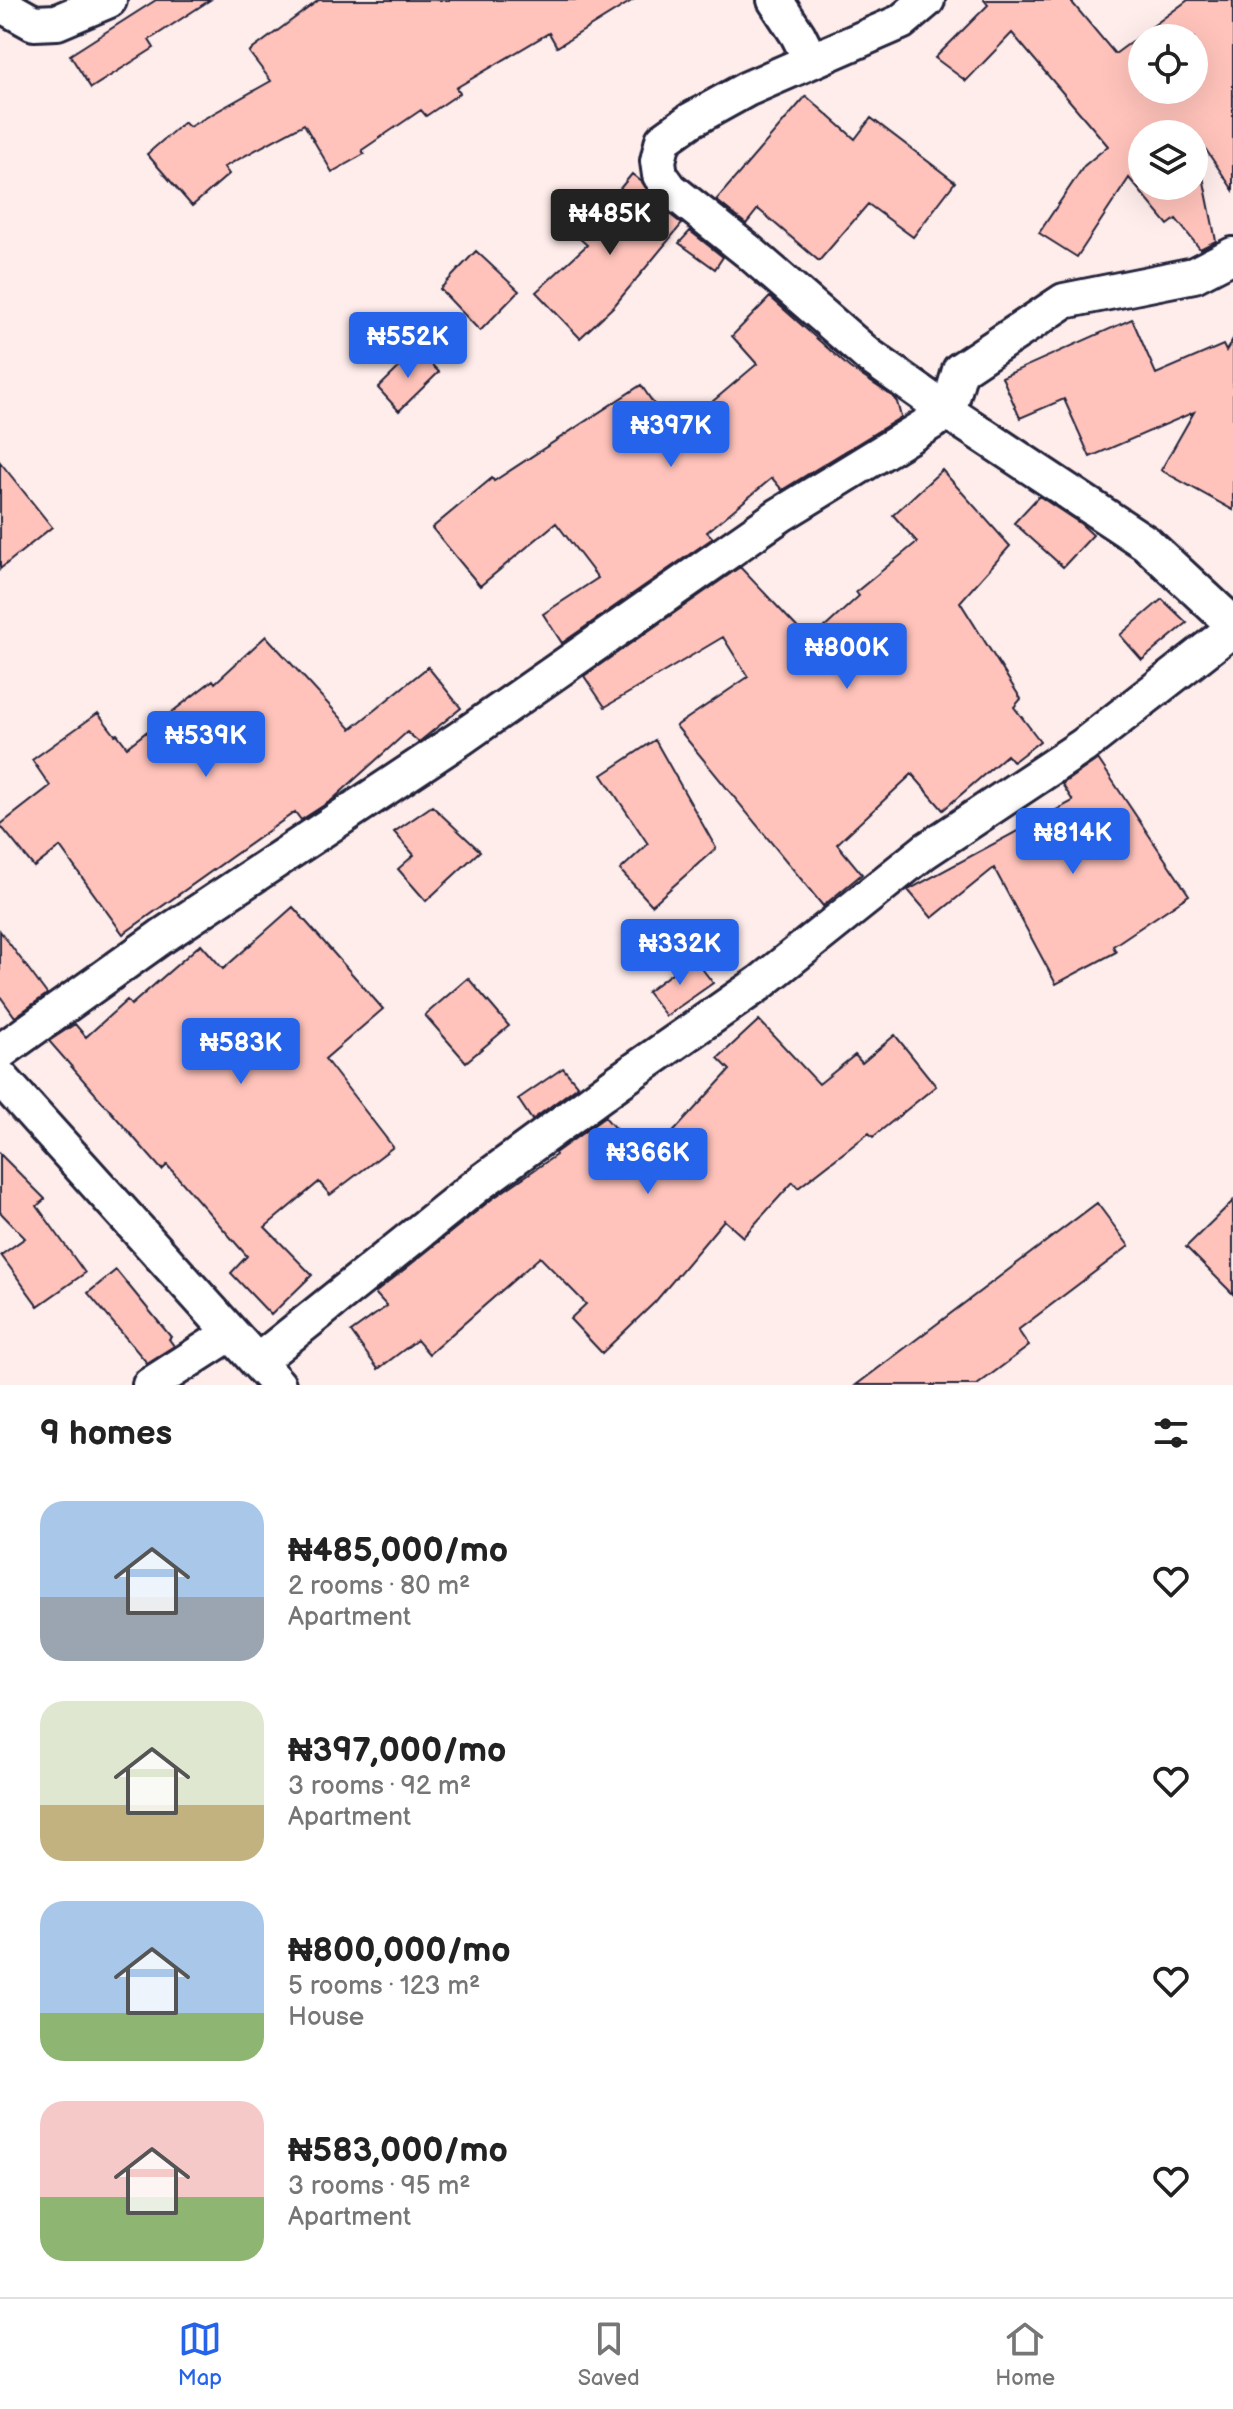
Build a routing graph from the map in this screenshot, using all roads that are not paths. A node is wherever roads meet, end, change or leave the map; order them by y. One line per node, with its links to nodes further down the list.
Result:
1 (109, 0): 4 (street)
2 (775, 0): 5 (street)
3 (927, 0): 5 (street)
4 (0, 4)
5 (811, 61): 7 (street)
6 (1233, 255): 7 (street)
7 (948, 412): 8 (street); 9 (street)
8 (1233, 626): 12 (street)
9 (0, 1052)
10 (0, 1077): 11 (street)
11 (231, 1333): 12 (street); 13 (street)
12 (268, 1374)
13 (150, 1385)

